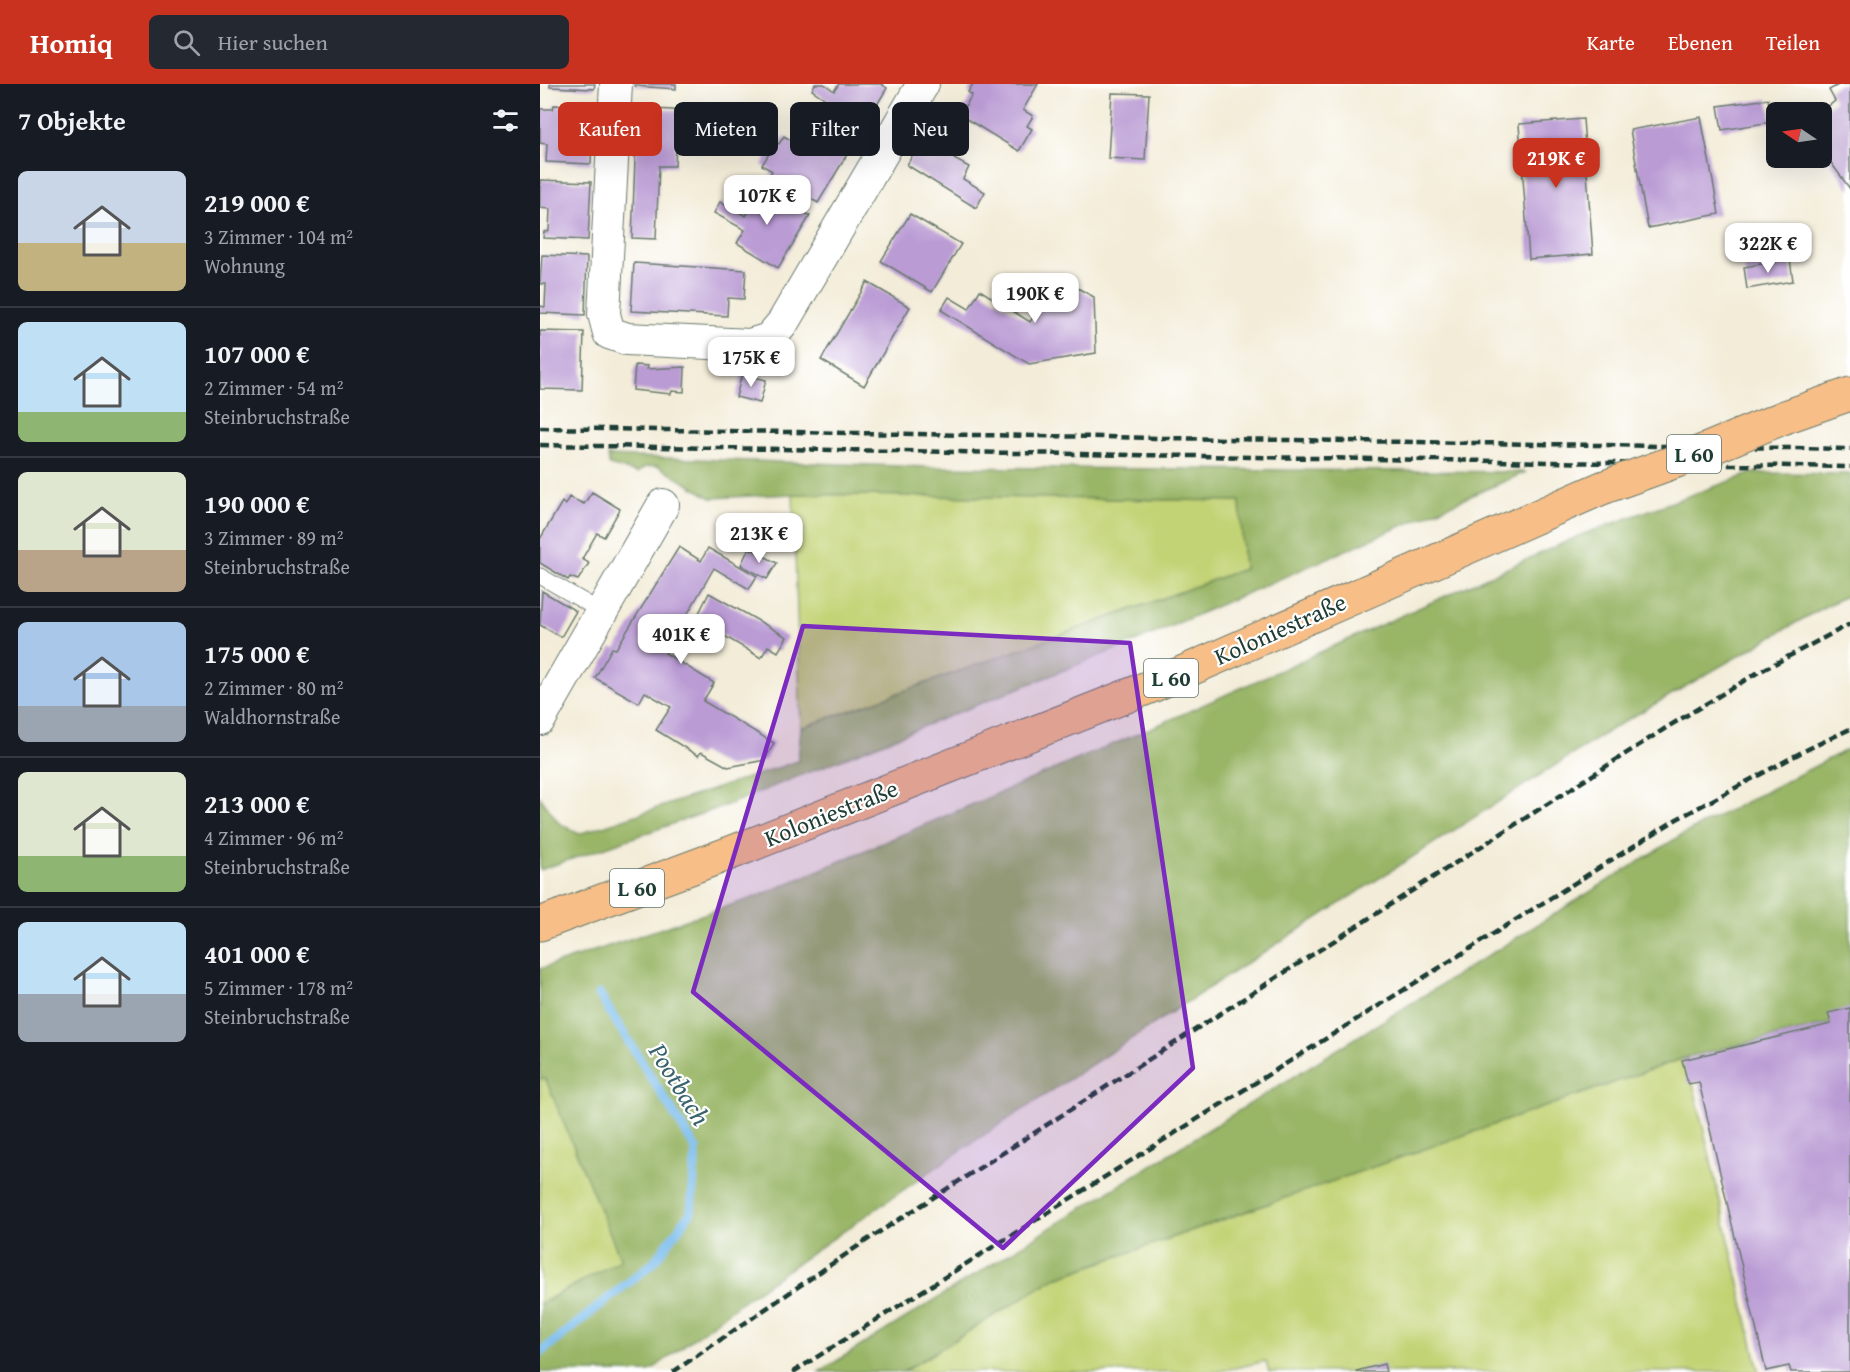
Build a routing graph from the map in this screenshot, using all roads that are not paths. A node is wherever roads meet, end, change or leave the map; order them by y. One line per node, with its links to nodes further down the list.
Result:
1 (616, 84): 2 (street)
2 (923, 84)
3 (1850, 394): 8 (main road, Koloniestraße / L 60, bridge)
4 (663, 505): 6 (street)
5 (540, 576): 6 (lane)
6 (602, 612): 7 (street)
7 (540, 719)
8 (540, 924)

